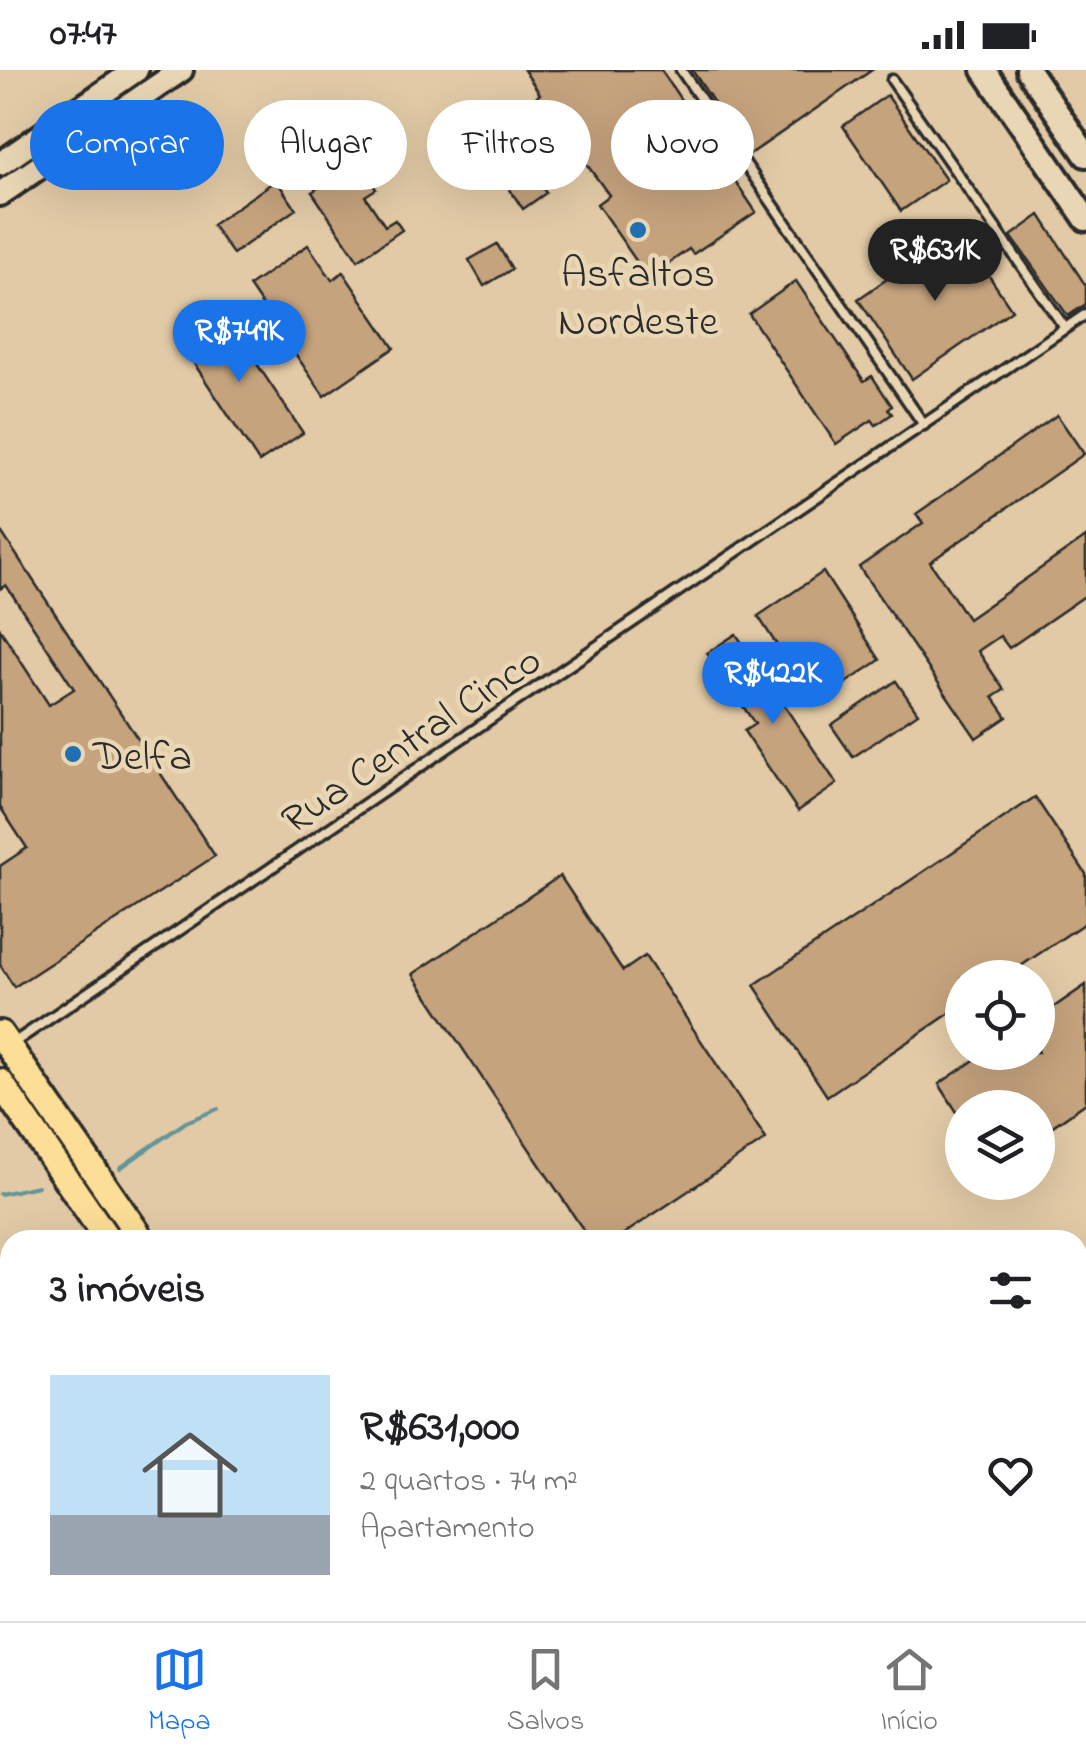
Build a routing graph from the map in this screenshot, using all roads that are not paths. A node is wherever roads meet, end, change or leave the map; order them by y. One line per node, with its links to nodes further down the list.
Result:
1 (136, 70): 8 (street)
2 (181, 70): 9 (street)
3 (681, 70): 13 (lane)
4 (984, 70): 10 (street)
5 (1028, 70): 7 (street)
6 (892, 80): 12 (lane)
7 (1086, 155)
8 (0, 164)
9 (0, 194)
10 (1086, 219)
11 (1086, 314): 12 (lane, Rua Central Cinco)
12 (1065, 328): 13 (lane, Rua Central Cinco)
13 (924, 425): 14 (lane, Rua Central Cinco)
14 (4, 1040): 17 (main road)
15 (0, 1082): 16 (main road)
16 (101, 1230)
17 (135, 1230)

